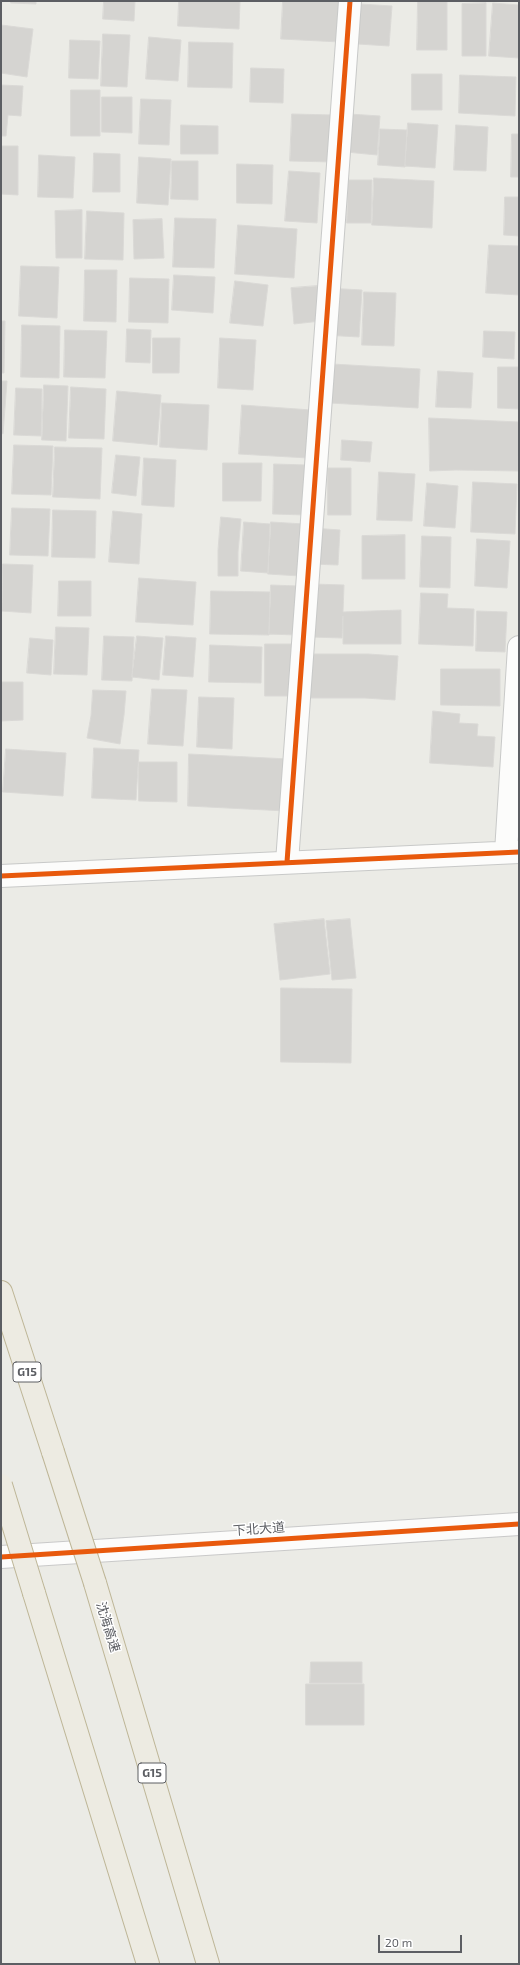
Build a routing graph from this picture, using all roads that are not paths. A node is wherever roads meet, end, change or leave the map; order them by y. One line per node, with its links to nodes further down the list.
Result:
1 (350, 1): 4 (street)
2 (519, 647): 3 (street)
3 (512, 852): 4 (street)
4 (287, 862): 5 (street)
5 (1, 876)
6 (1, 1292): 11 (highway, 沈海高速 / G15, bridge)
7 (1, 1485): 10 (highway, bridge)
8 (519, 1524): 9 (street, 下北大道)
9 (1, 1557)
10 (148, 1964)
11 (208, 1964)

